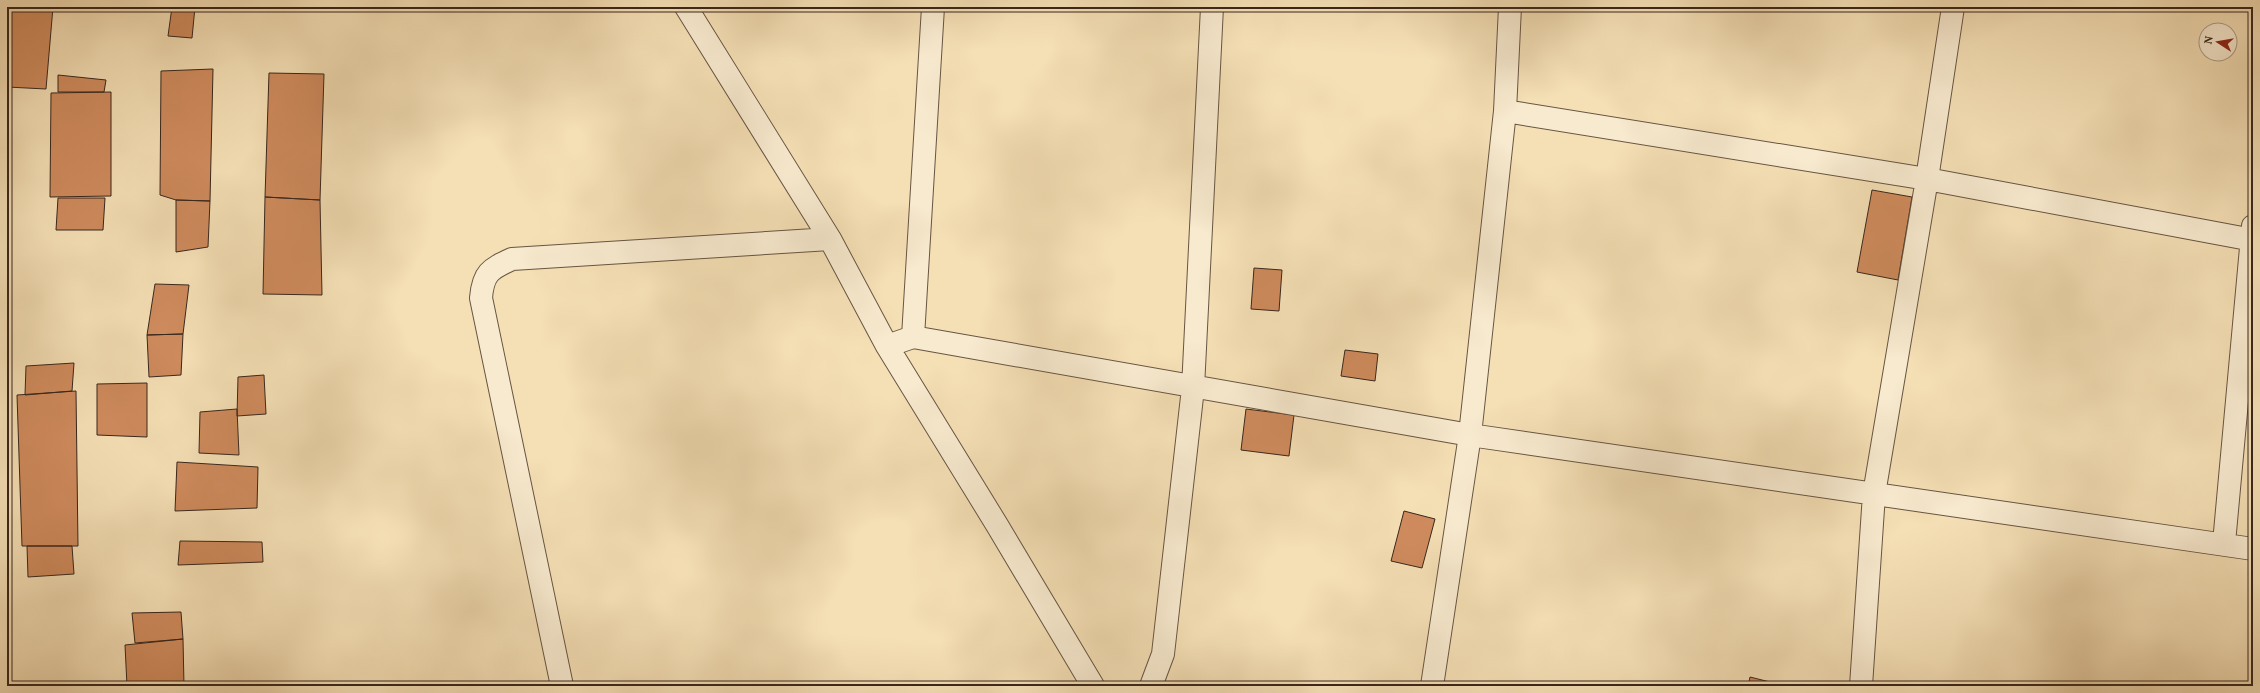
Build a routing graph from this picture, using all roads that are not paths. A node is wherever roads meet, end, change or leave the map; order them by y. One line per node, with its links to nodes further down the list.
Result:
1 (686, 7): 9 (street)
2 (933, 7): 10 (street)
3 (1212, 7): 12 (street)
4 (1510, 7): 6 (street)
5 (1953, 7): 7 (street)
6 (1505, 111): 7 (street); 13 (street)
7 (1927, 179): 8 (street); 14 (street)
8 (2252, 235): 15 (street)
9 (830, 239): 11 (street); 17 (street)
10 (913, 337): 11 (street); 12 (street)
11 (887, 346): 18 (street)
12 (1193, 388): 13 (street); 19 (street)
13 (1470, 435): 14 (street); 20 (street)
14 (1874, 494): 15 (street); 21 (street)
15 (2224, 543): 16 (street)
16 (2253, 549)
17 (562, 686)
18 (1093, 686)
19 (1151, 686)
20 (1432, 686)
21 (1860, 686)

